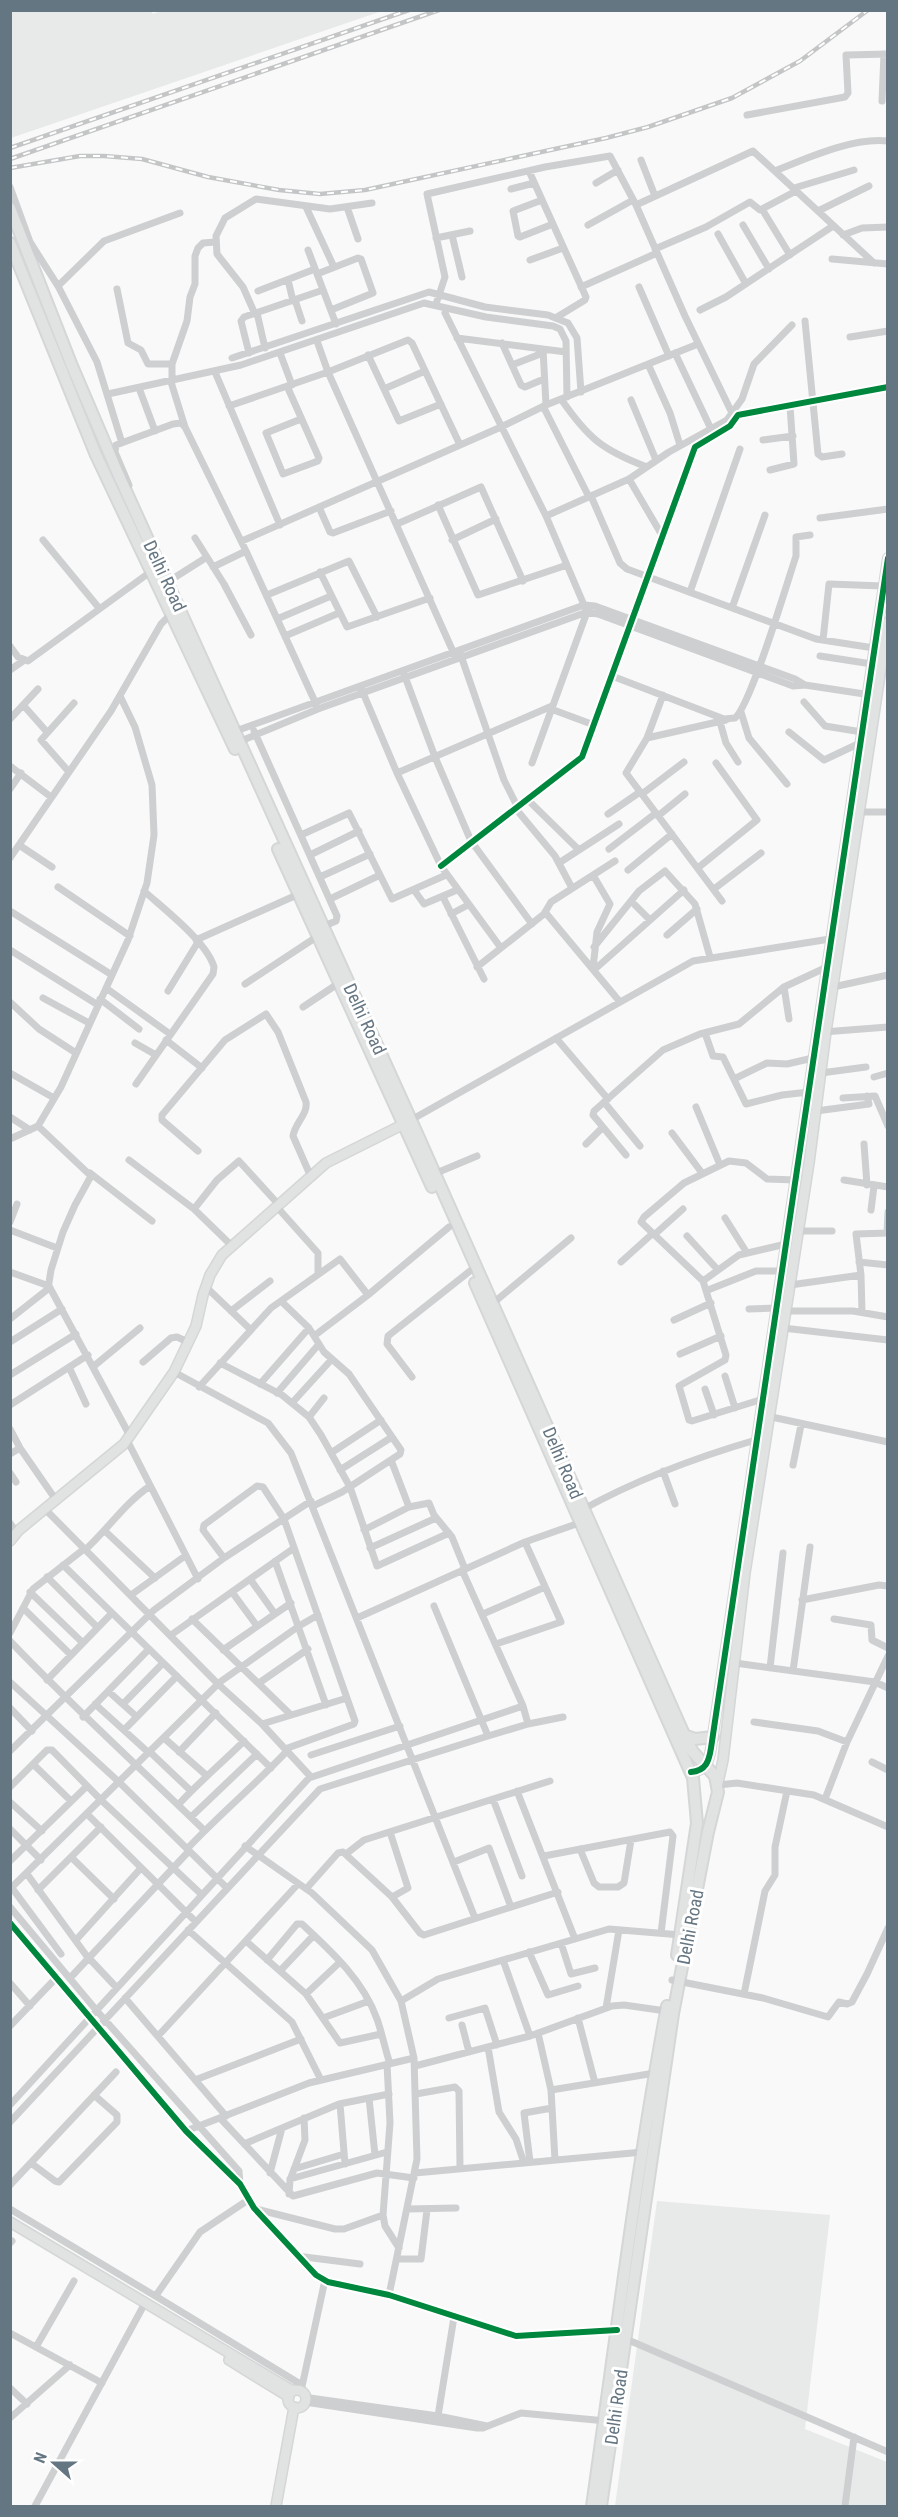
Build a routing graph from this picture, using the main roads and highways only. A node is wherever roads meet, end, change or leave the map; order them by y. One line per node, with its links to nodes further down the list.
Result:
1 (10, 208): 3 (main road)
2 (10, 243): 3 (main road)
3 (128, 510): 4 (main road)
4 (234, 738): 5 (main road, Delhi Road); 5 (main road)
5 (320, 931): 6 (main road, Delhi Road); 6 (main road)
6 (407, 1122): 7 (main road); 7 (main road, Delhi Road)
7 (581, 1517): 8 (main road, Delhi Road); 10 (main road)
8 (684, 1735): 9 (main road); 11 (main road, Delhi Road)
9 (713, 1737)
10 (697, 1811): 11 (main road); 12 (main road)
11 (713, 1811): 12 (main road, Delhi Road)
12 (676, 1981): 13 (main road, Delhi Road); 13 (main road)
13 (609, 2421): 14 (main road); 15 (main road, Delhi Road)
14 (592, 2506)
15 (601, 2506)

